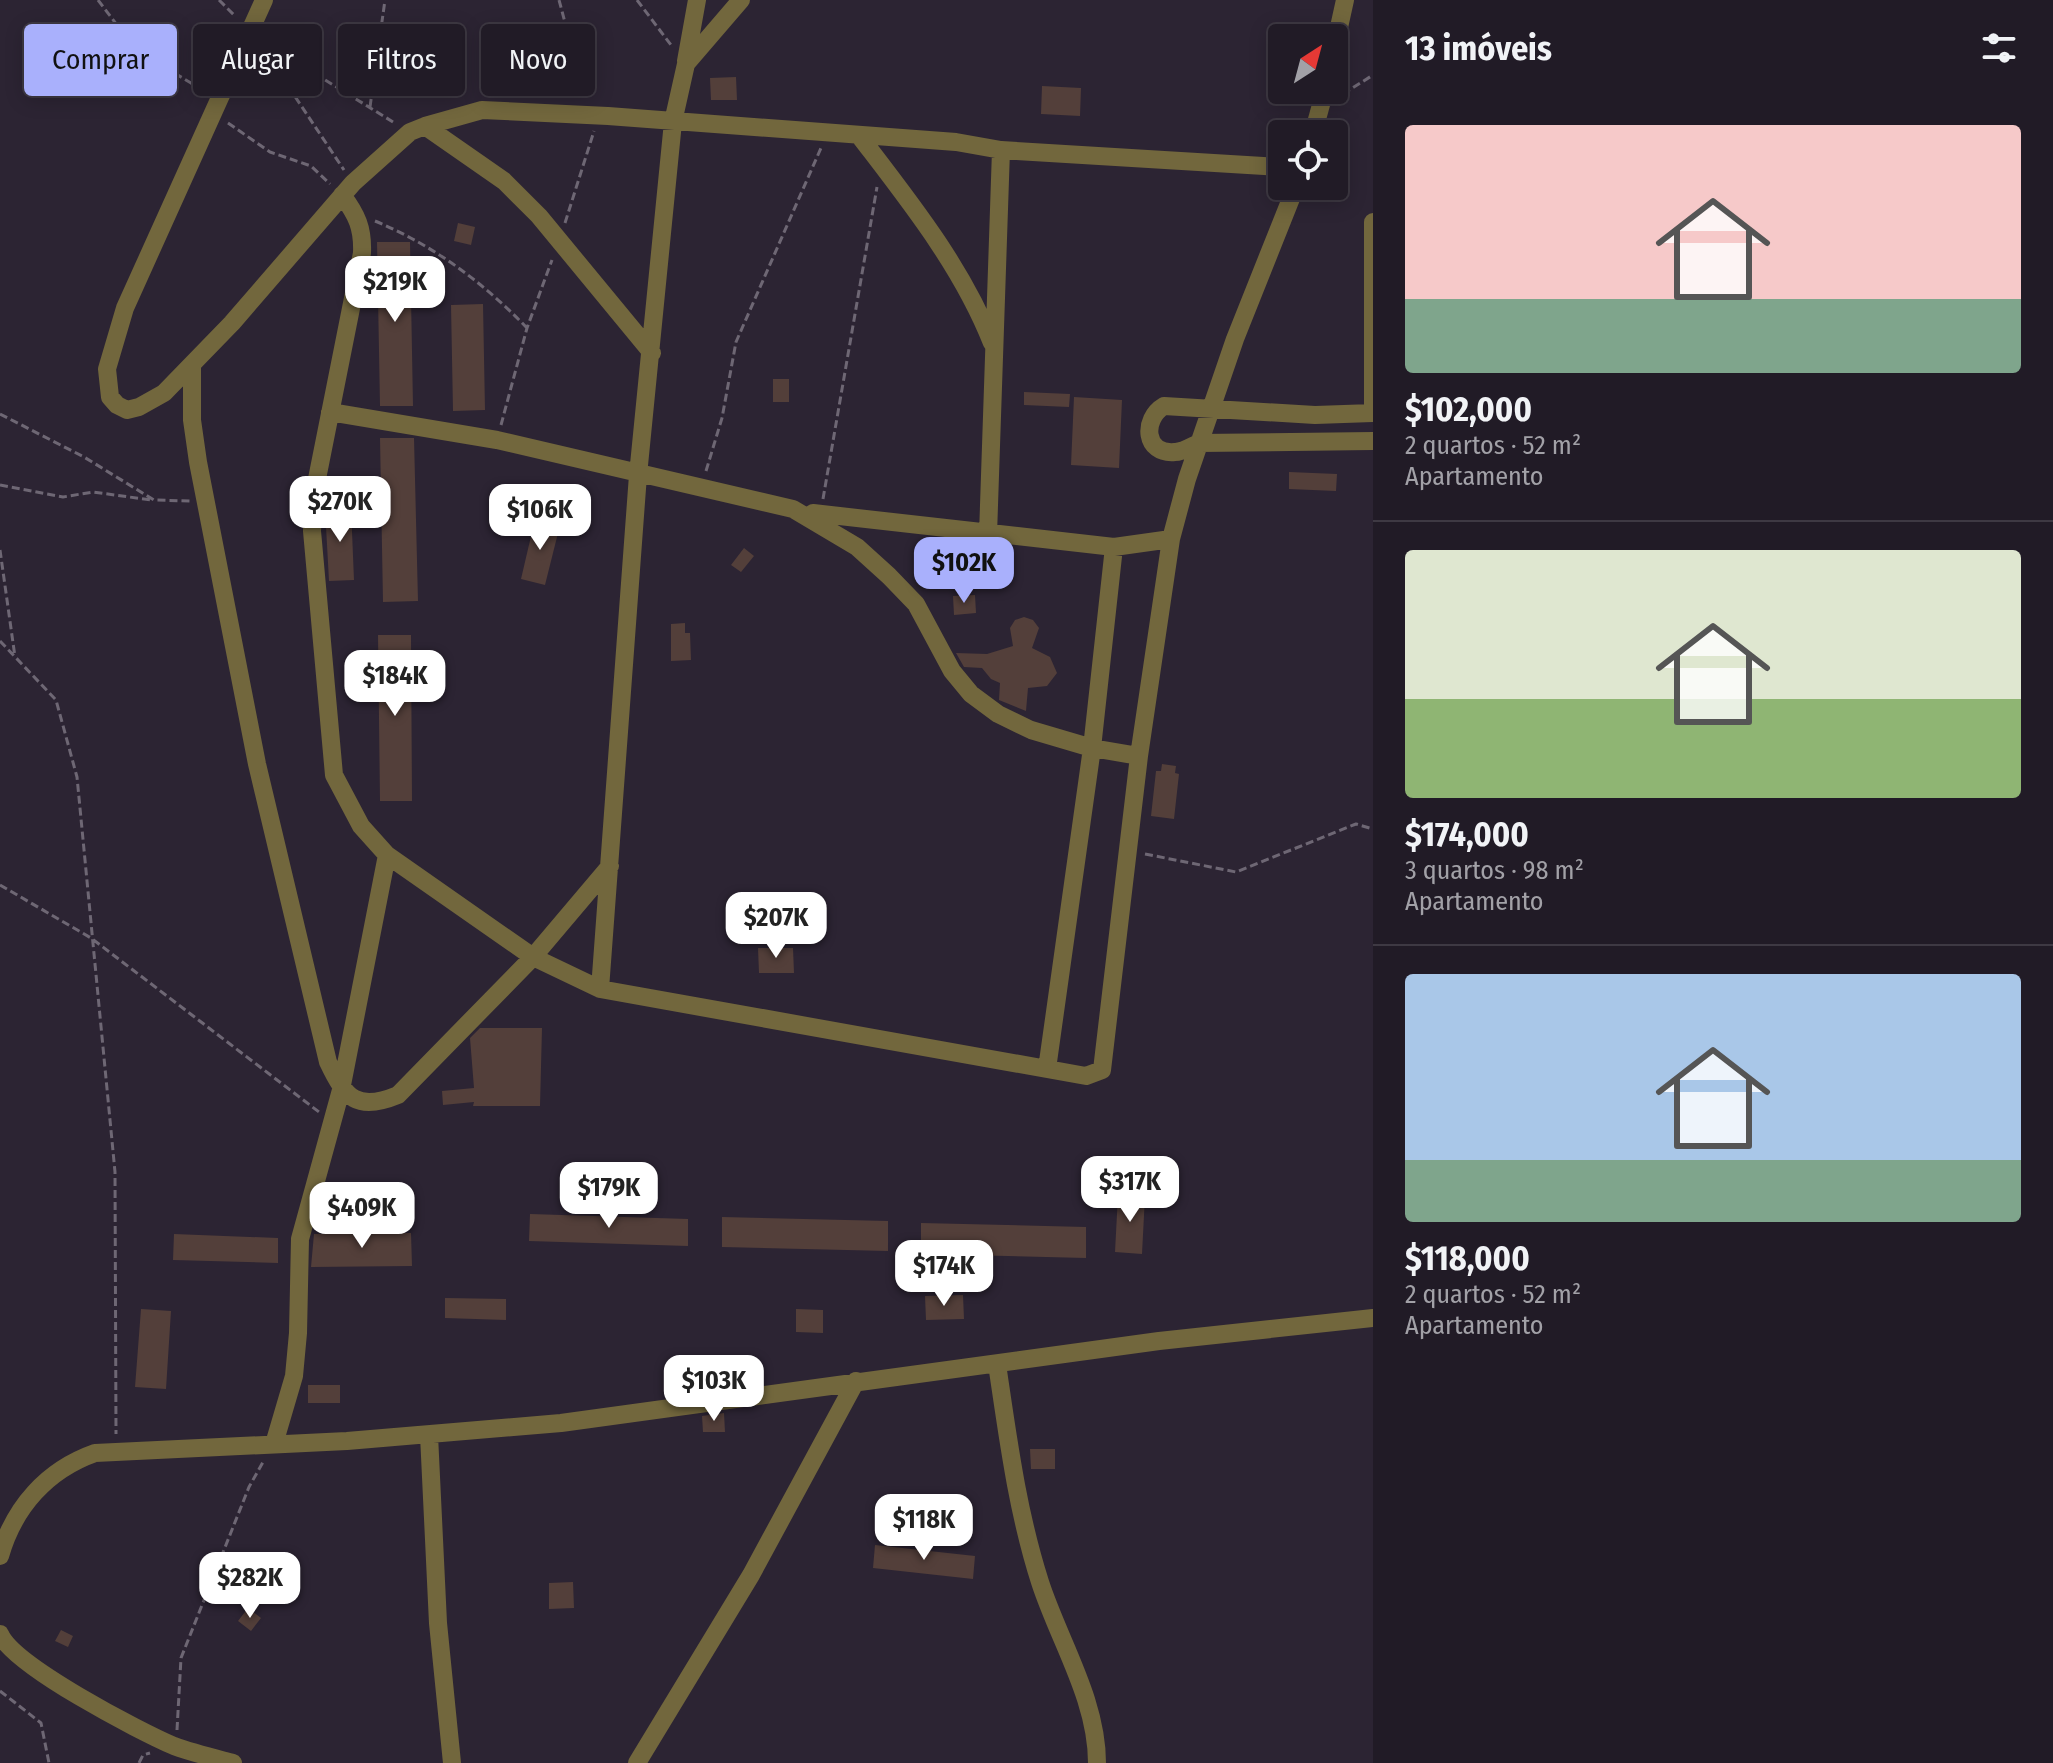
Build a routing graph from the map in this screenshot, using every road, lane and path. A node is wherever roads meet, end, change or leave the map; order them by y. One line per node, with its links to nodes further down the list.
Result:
1 (98, 0): 22 (path)
2 (221, 0): 10 (path)
3 (264, 0): 11 (street)
4 (385, 0): 19 (path)
5 (559, 0): 21 (path)
6 (637, 0): 13 (path)
7 (741, 0): 13 (street)
8 (1345, 0): 12 (street)
9 (696, 3): 13 (street)
10 (241, 24)
11 (254, 24)
12 (1340, 24)
13 (686, 64): 24 (street)
14 (1373, 75): 20 (path)
15 (322, 76): 19 (path)
16 (223, 96): 22 (street)
17 (294, 96): 31 (path)
18 (1322, 104): 20 (street)
19 (370, 108): 25 (path)
20 (1321, 109): 23 (street)
21 (591, 115): 24 (street); 25 (street); 35 (path)
22 (214, 117): 31 (path); 39 (street)
23 (1317, 120)
24 (673, 122): 26 (street); 38 (street)
25 (417, 129): 31 (street); 35 (street)
26 (827, 135): 27 (street); 49 (path)
27 (861, 138): 28 (street); 29 (street)
28 (1001, 150): 30 (street); 37 (street)
29 (881, 164): 37 (street); 53 (path)
30 (1268, 166)
31 (347, 189): 33 (street); 39 (street)
32 (1290, 200): 40 (street)
33 (356, 214): 36 (path); 42 (street)
34 (1373, 222): 41 (street)
35 (559, 239): 36 (path); 38 (street)
36 (527, 328): 44 (path)
37 (994, 349): 54 (street)
38 (652, 353): 47 (street)
39 (192, 365): 51 (street)
40 (1213, 406): 41 (street); 46 (street); 46 (street)
41 (1373, 411)
42 (330, 412): 44 (street); 64 (street)
43 (0, 414): 50 (path)
44 (497, 440): 47 (street)
45 (1373, 441): 46 (street)
46 (1199, 443): 55 (street)
47 (638, 475): 49 (street); 65 (street)
48 (0, 485): 50 (path)
49 (700, 490): 52 (street)
50 (154, 500): 51 (path)
51 (206, 501): 71 (street)
52 (793, 509): 53 (street); 60 (street)
53 (820, 515): 54 (street)
54 (988, 535): 56 (street)
55 (1171, 539): 56 (street); 61 (street)
56 (1114, 547): 60 (street)
57 (0, 550): 59 (path)
58 (0, 641): 59 (path)
59 (15, 657): 67 (path)
60 (1092, 748): 61 (street); 70 (street)
61 (1139, 756): 63 (street)
62 (1373, 829): 63 (path)
63 (1129, 852): 70 (street)
64 (387, 855): 68 (street); 71 (street)
65 (610, 866): 68 (street); 69 (street)
66 (0, 885): 67 (path)
67 (91, 938): 72 (path); 78 (path)
68 (533, 957): 69 (street); 71 (street)
69 (600, 989): 70 (street)
70 (1047, 1069)
71 (341, 1090): 72 (street)
72 (333, 1122): 77 (street)
73 (1373, 1318): 74 (street)
74 (997, 1364): 75 (street); 87 (street)
75 (856, 1381): 76 (street); 86 (street)
76 (429, 1435): 77 (street); 85 (street)
77 (274, 1444): 78 (street); 82 (path)
78 (116, 1451): 79 (street)
79 (0, 1556)
80 (0, 1634): 82 (street)
81 (0, 1691): 83 (path)
82 (176, 1747): 84 (street)
83 (49, 1763)
84 (233, 1763)
85 (452, 1763)
86 (637, 1763)
87 (1097, 1763)

